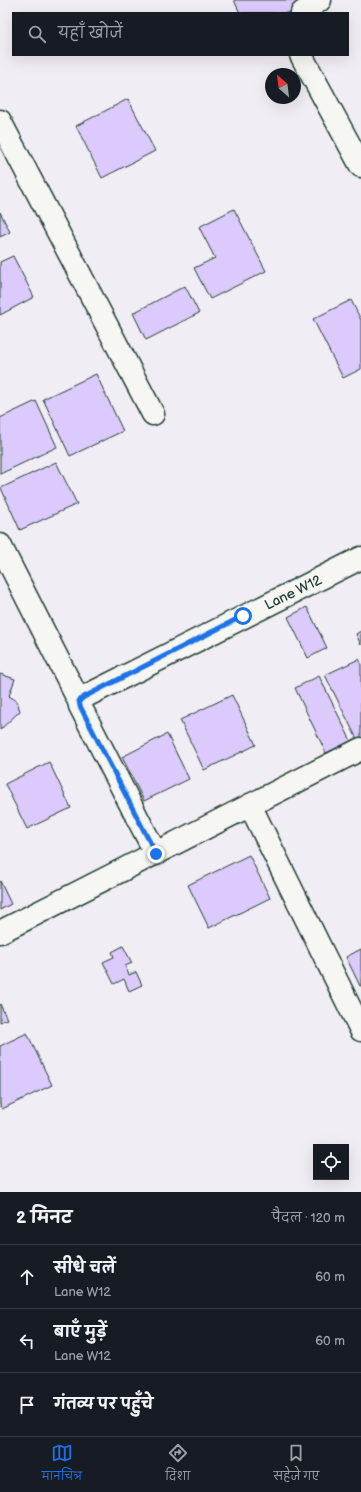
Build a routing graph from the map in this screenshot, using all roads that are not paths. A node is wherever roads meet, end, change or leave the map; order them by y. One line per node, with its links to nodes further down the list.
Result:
1 (320, 0): 2 (street)
2 (303, 12)
3 (301, 56): 5 (street)
4 (0, 121): 6 (street)
5 (361, 166)
6 (153, 414)
7 (0, 546): 9 (street)
8 (361, 558): 9 (street, Lane W12)
9 (79, 701): 12 (street)
10 (361, 749): 11 (street)
11 (250, 806): 12 (street); 14 (street)
12 (156, 854): 13 (street)
13 (0, 932)
14 (361, 1030)

